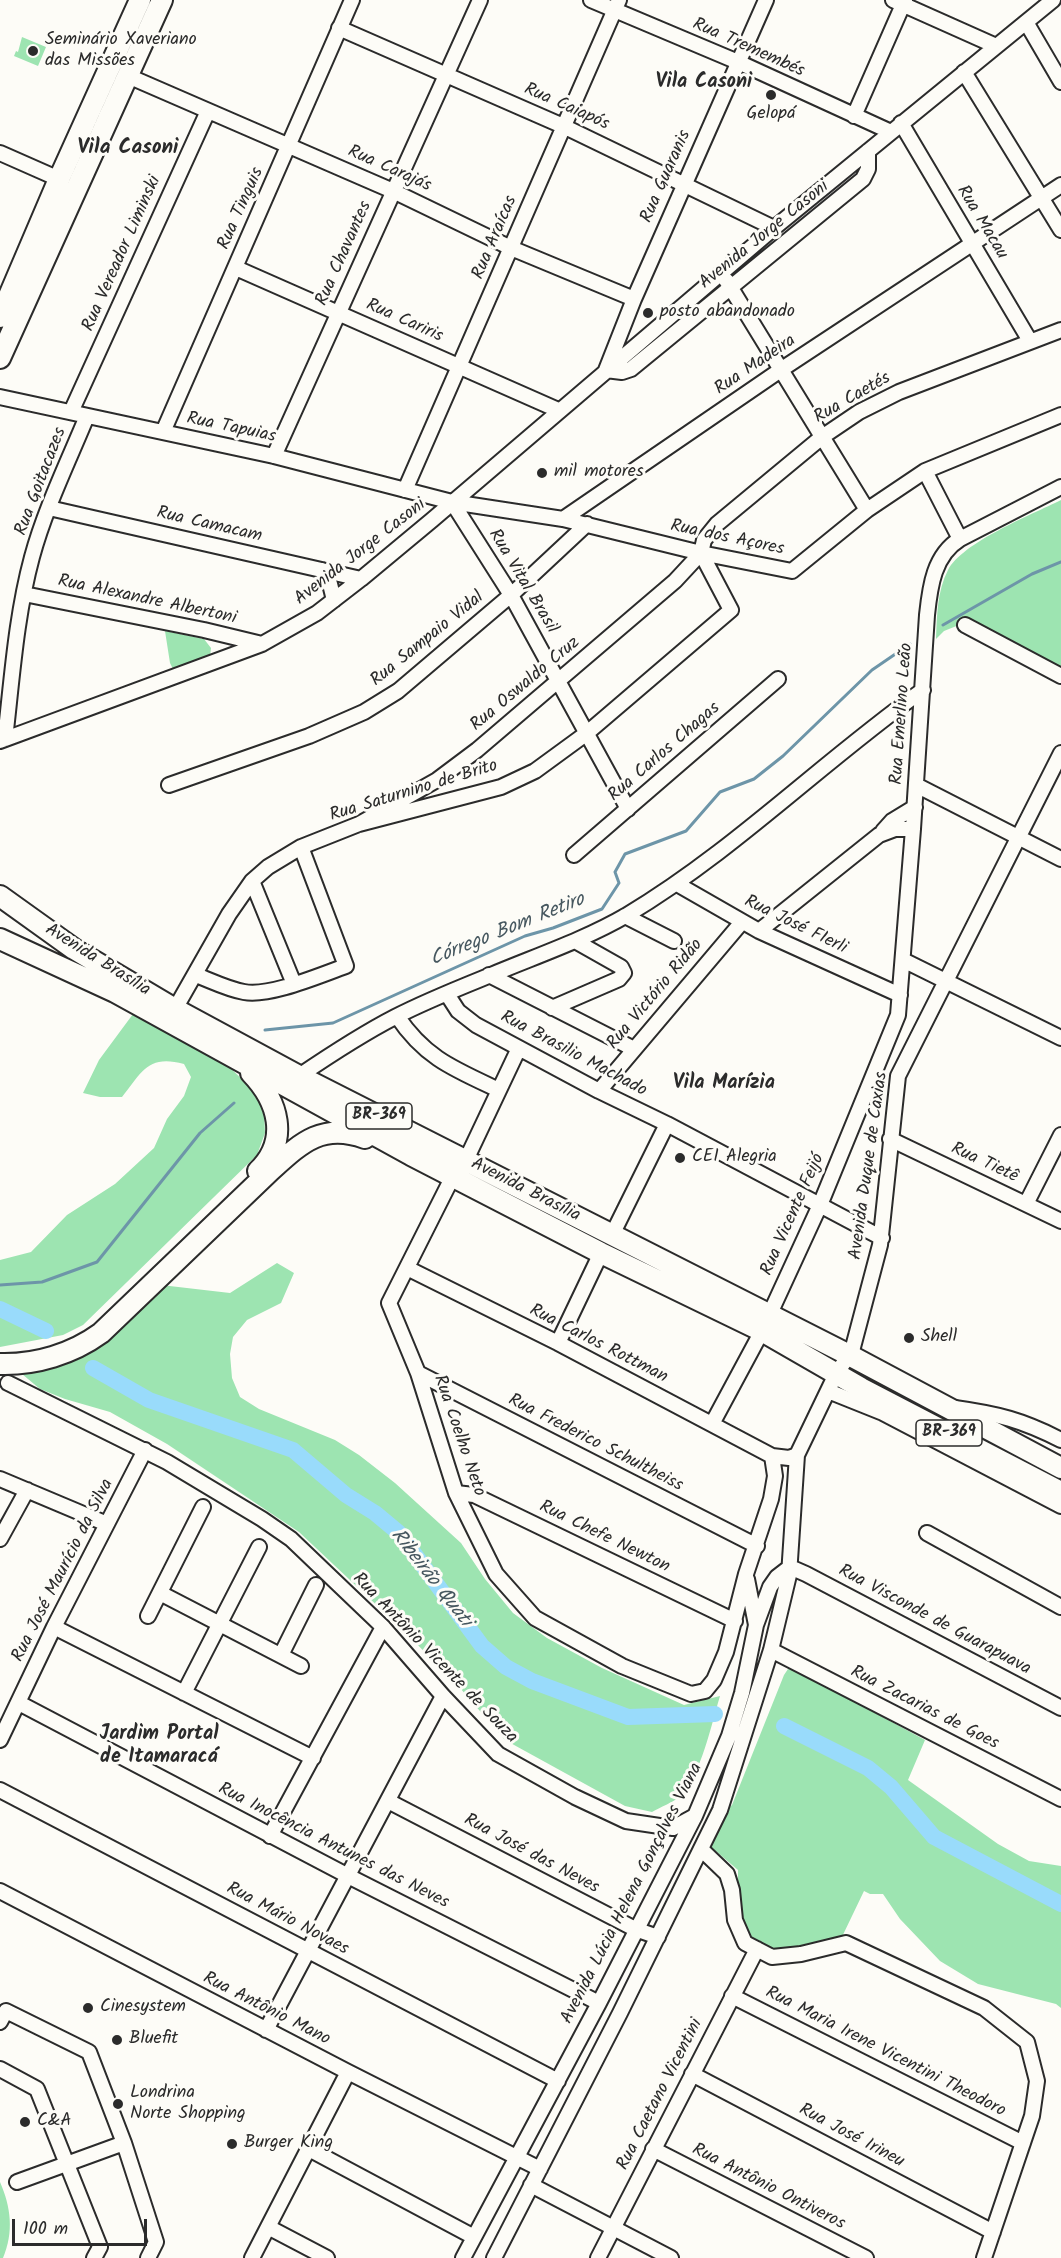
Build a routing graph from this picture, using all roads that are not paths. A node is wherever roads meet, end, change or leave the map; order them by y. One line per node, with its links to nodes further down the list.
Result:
1 (140, 0): 25 (highway)
2 (162, 0): 16 (highway)
3 (352, 0): 11 (street, Rua Tinguis)
4 (480, 0): 15 (street, Rua Chavantes)
5 (591, 0): 9 (street, Rua Tremembés)
6 (766, 0): 13 (street, Rua Guaranis)
7 (1053, 0): 10 (street, Avenida Jorge Casoni)
8 (900, 2): 12 (street); 19 (street)
9 (617, 5): 13 (street, Rua Tremembés); 20 (street, Rua Araícas)
10 (1026, 22): 12 (street, Avenida Jorge Casoni); 17 (street)
11 (339, 28): 15 (street, Rua Caiapós); 22 (street, Rua Tinguis)
12 (996, 46): 14 (street, Avenida Jorge Casoni)
13 (738, 62): 19 (street, Rua Tremembés); 26 (street, Rua Guaranis)
14 (964, 72): 21 (street, Avenida Jorge Casoni); 29 (street)
15 (447, 75): 20 (street, Rua Caiapós); 28 (street, Rua Chavantes)
16 (128, 76): 18 (street, Rua Carajás); 42 (highway)
17 (1061, 82)
18 (208, 111): 22 (street, Rua Carajás); 48 (street, Rua Vereador Liminski)
19 (854, 116): 21 (street, Rua Tremembés)
20 (563, 126): 26 (street, Rua Caiapós); 33 (street, Rua Araícas)
21 (896, 128): 23 (street, Avenida Jorge Casoni); 32 (street, Rua Macau)
22 (289, 146): 28 (street, Rua Carajás); 34 (street, Rua Tinguis)
23 (868, 151): 30 (street, Avenida Jorge Casoni); 36 (street, Avenida Jorge Casoni)
24 (0, 153): 25 (street)
25 (59, 179): 39 (highway)
26 (684, 183): 30 (street, Rua Caiapós); 37 (street, Rua Guaranis)
27 (1061, 185): 29 (street, Rua Madeira)
28 (393, 191): 33 (street, Rua Carajás); 38 (street, Rua Chavantes)
29 (1042, 198): 31 (street); 32 (street, Rua Madeira)
30 (774, 228): 35 (street, Avenida Jorge Casoni)
31 (1061, 230)
32 (972, 243): 41 (street, Rua Macau); 44 (street, Rua Madeira)
33 (511, 248): 37 (street, Rua Carajás); 43 (street, Rua Araícas)
34 (236, 268): 38 (street, Rua Cariris); 51 (street, Rua Tinguis)
35 (721, 273): 36 (street); 45 (street, Avenida Jorge Casoni)
36 (731, 287): 44 (street); 45 (street, Avenida Jorge Casoni)
37 (634, 298): 45 (street, Rua Guaranis)
38 (339, 313): 43 (street, Rua Cariris); 53 (street, Rua Chavantes)
39 (0, 317)
40 (1061, 330): 41 (street, Rua Caetés)
41 (1030, 341): 52 (street, Rua Caetés)
42 (0, 358)
43 (459, 366): 47 (street, Rua Cariris); 57 (street, Rua Araícas)
44 (782, 369): 52 (street); 63 (street, Rua Madeira)
45 (606, 370): 47 (street, Avenida Jorge Casoni)
46 (0, 397): 48 (street, Rua Tapuias)
47 (558, 410): 55 (street, Avenida Jorge Casoni)
48 (71, 412): 50 (street, Rua Tapuias)
49 (1061, 415): 54 (street, Rua dos Açores)
50 (87, 416): 51 (street, Rua Tapuias); 60 (street, Rua Goitacazes)
51 (163, 432): 53 (street, Rua Tapuias)
52 (822, 437): 61 (street); 68 (street, Rua Caetés)
53 (274, 456): 57 (street, Rua Tapuias)
54 (926, 471): 61 (street, Rua dos Açores); 66 (street)
55 (476, 481): 58 (street, Avenida Jorge Casoni); 59 (street)
56 (1061, 487): 66 (street, Rua Emerlino Leão)
57 (410, 491): 58 (street, Rua Tapuias); 64 (street)
58 (452, 502): 59 (street, Rua dos Açores); 62 (street, Rua Vital Brasil); 64 (street, Avenida Jorge Casoni)
59 (471, 505): 63 (street, Rua dos Açores); 67 (street)
60 (49, 508): 69 (street, Rua Camacam); 71 (street, Rua Goitacazes)
61 (867, 510): 68 (street, Rua dos Açores)
62 (461, 516): 64 (street); 67 (street, Rua Vital Brasil)
63 (563, 519): 65 (street, Rua dos Açores)
64 (432, 520): 70 (street, Avenida Jorge Casoni)
65 (587, 524): 68 (street, Rua dos Açores); 72 (street, Rua Sampaio Vidal)
66 (960, 539): 79 (street, Rua Emerlino Leão)
67 (477, 540): 72 (street, Rua Vital Brasil)
68 (701, 553): 77 (street, Rua Oswaldo Cruz); 82 (street, Rua Saturnino de Brito)
69 (322, 570): 70 (street, Rua Camacam); 73 (street)
70 (361, 579): 73 (street, Avenida Jorge Casoni)
71 (24, 594): 75 (street, Rua Alexandre Albertoni); 83 (street, Rua Goitacazes)
72 (511, 595): 77 (street, Rua Vital Brasil); 85 (street, Rua Sampaio Vidal)
73 (334, 600): 75 (street, Avenida Jorge Casoni)
74 (965, 625): 76 (street)
75 (262, 644): 83 (street, Avenida Jorge Casoni)
76 (1061, 676)
77 (558, 680): 82 (street, Rua Vital Brasil); 89 (street, Rua Oswaldo Cruz)
78 (778, 680): 88 (street, Rua Carlos Chagas)
79 (923, 690): 80 (street); 81 (street, Rua Emerlino Leão)
80 (889, 714): 81 (street); 97 (street)
81 (921, 714): 86 (street, Rua Emerlino Leão)
82 (587, 733): 88 (street, Rua Vital Brasil); 89 (street, Rua Saturnino de Brito)
83 (3, 740)
84 (1061, 753): 92 (street, Avenida Duque de Caxias)
85 (169, 785)
86 (916, 785): 87 (street, Rua Emerlino Leão); 92 (street)
87 (915, 807): 90 (street, Rua Emerlino Leão); 91 (street)
88 (628, 809): 94 (street, Rua Carlos Chagas)
89 (359, 824): 93 (street, Rua Saturnino de Brito)
90 (913, 829): 91 (street); 105 (street, Rua Emerlino Leão)
91 (879, 836): 101 (street)
92 (1018, 837): 95 (street); 108 (street, Avenida Duque de Caxias)
93 (302, 847): 96 (street, Rua Saturnino de Brito); 109 (street)
94 (574, 855)
95 (1061, 859)
96 (252, 881): 106 (street, Rua Saturnino de Brito); 109 (street)
97 (677, 884): 99 (street); 100 (street, Rua José FIerli)
98 (0, 896): 113 (highway, Avenida Brasília / BR-369)
99 (625, 916): 103 (street); 104 (street)
100 (742, 922): 101 (street, Rua José FIerli); 119 (street, Rua Victório Ridão)
101 (759, 931): 111 (street, Rua José FIerli)
102 (0, 939): 120 (highway, Avenida Brasília / BR-369)
103 (575, 941): 107 (street); 112 (street)
104 (674, 941)
105 (903, 960): 108 (street); 111 (street, Rua Emerlino Leão)
106 (196, 975): 109 (street); 113 (street, Rua Saturnino de Brito)
107 (489, 975): 110 (street); 112 (street)
108 (945, 980): 116 (street, Avenida Duque de Caxias); 117 (street)
109 (294, 984)
110 (447, 994): 115 (street); 118 (street, Rua Brasilio Machado)
111 (900, 995): 114 (street, Rua Emerlino Leão)
112 (552, 1008): 119 (street)
113 (175, 1009): 122 (highway, Avenida Brasília / BR-369)
114 (898, 1015): 116 (street); 121 (street, Rua Vicente Feijó)
115 (397, 1016): 122 (street); 124 (street)
116 (923, 1025): 123 (street, Avenida Duque de Caxias)
117 (1061, 1038)
118 (519, 1048): 124 (street); 125 (street, Rua Brasilio Machado)
119 (634, 1049): 125 (street, Rua Victório Ridão)
120 (241, 1062): 129 (highway, Avenida Brasília / BR-369); 141 (highway)
121 (875, 1073): 123 (street); 133 (street, Rua Vicente Feijó)
122 (299, 1076): 130 (highway, Avenida Brasília / BR-369)
123 (898, 1076): 128 (street, Avenida Duque de Caxias)
124 (499, 1090): 130 (street)
125 (599, 1092): 126 (street, Rua Brasilio Machado)
126 (668, 1124): 133 (street, Rua Brasilio Machado); 135 (street)
127 (1061, 1135): 132 (street)
128 (890, 1139): 132 (street, Rua Tietê); 136 (street, Avenida Duque de Caxias)
129 (411, 1155): 131 (highway, Avenida Brasília / BR-369); 143 (highway)
130 (466, 1160): 135 (highway, Avenida Brasília / BR-369)
131 (453, 1176): 137 (highway, Avenida Brasília / BR-369); 138 (street, Rua Coelho Neto)
132 (1026, 1204): 134 (street, Rua Tietê)
133 (820, 1205): 136 (street, Rua Brasilio Machado); 139 (street, Rua Vicente Feijó)
134 (1061, 1221)
135 (612, 1235): 139 (highway, Avenida Brasília / BR-369)
136 (882, 1238): 142 (street, Avenida Duque de Caxias)
137 (601, 1253): 139 (highway, Avenida Brasília / BR-369); 140 (street)
138 (407, 1268): 140 (street, Rua Carlos Rottman); 144 (street, Rua Coelho Neto)
139 (766, 1323): 142 (highway, Avenida Brasília / BR-369); 146 (highway, Avenida Brasília / BR-369); 150 (street, Rua Vicente Feijó)
140 (558, 1343): 150 (street, Rua Carlos Rottman)
141 (0, 1355)
142 (849, 1355): 146 (street, Avenida Duque de Caxias); 148 (highway, Avenida Brasília / BR-369)
143 (0, 1364)
144 (418, 1373): 158 (street, Rua Coelho Neto); 165 (street, Rua Frederico Schultheiss)
145 (8, 1383): 152 (street, Rua Antônio Vicente de Souza)
146 (832, 1383): 147 (highway, Avenida Brasília / BR-369); 149 (street); 153 (street, Avenida Duque de Caxias)
147 (861, 1388): 149 (highway); 159 (highway, Avenida Brasília / BR-369)
148 (943, 1406): 151 (street); 155 (highway, Avenida Brasília / BR-369)
149 (883, 1413): 160 (street)
150 (712, 1424): 154 (street, Rua Carlos Rottman)
151 (1061, 1440)
152 (146, 1450): 162 (street, Rua José Maurício da Silva); 177 (street, Rua Antônio Vicente de Souza)
153 (796, 1455): 154 (street); 167 (street, Avenida Duque de Caxias)
154 (772, 1456): 165 (street)
155 (1061, 1468)
156 (0, 1479): 157 (street)
157 (27, 1490): 162 (street); 164 (street)
158 (456, 1492): 173 (street, Rua Chefe Newton); 173 (street, Rua Coelho Neto)
159 (1061, 1492)
160 (1061, 1506)
161 (203, 1507): 170 (street)
162 (107, 1524): 176 (street, Rua José Maurício da Silva)
163 (927, 1533): 171 (street)
164 (0, 1539)
165 (757, 1546): 168 (street)
166 (259, 1547): 174 (street)
167 (790, 1567): 175 (street, Avenida Lúcia Helena Gonçalves Viana); 178 (street, Avenida Lúcia Helena Gonçalves Viana); 184 (street, Rua Visconde de Guarapuava)
168 (747, 1574): 173 (street); 175 (street)
169 (316, 1585): 179 (street)
170 (160, 1593): 172 (street); 174 (street)
171 (1061, 1607)
172 (148, 1616)
173 (735, 1621)
174 (219, 1624): 179 (street); 181 (street)
175 (756, 1625): 190 (street, Avenida Lúcia Helena Gonçalves Viana)
176 (54, 1627): 181 (street); 183 (street, Rua José Maurício da Silva)
177 (383, 1627): 182 (street, Rua Antônio Vicente de Souza); 186 (street)
178 (771, 1650): 188 (street, Rua Zacarias de Goes); 192 (street, Avenida Lúcia Helena Gonçalves Viana)
179 (281, 1655): 180 (street)
180 (301, 1666)
181 (184, 1693): 186 (street)
182 (443, 1696): 189 (street); 190 (street, Rua Antônio Vicente de Souza)
183 (19, 1703): 185 (street, Rua José Maurício da Silva); 191 (street, Rua Inocência Antunes das Neves)
184 (1061, 1708)
185 (0, 1740)
186 (314, 1758): 191 (street)
187 (0, 1790): 198 (street, Rua Mário Novaes)
188 (1061, 1798)
189 (388, 1801): 193 (street); 195 (street, Rua José das Neves)
190 (695, 1816): 195 (street, Avenida Lúcia Helena Gonçalves Viana)
191 (270, 1836): 193 (street, Rua Inocência Antunes das Neves)
192 (701, 1849): 196 (street, Avenida Lúcia Helena Gonçalves Viana); 197 (street)
193 (347, 1876): 198 (street); 200 (street, Rua Inocência Antunes das Neves)
194 (0, 1891): 202 (street, Rua Antônio Mano)
195 (635, 1929): 196 (street, Rua José das Neves); 200 (street, Avenida Lúcia Helena Gonçalves Viana)
196 (658, 1936): 213 (street, Avenida Lúcia Helena Gonçalves Viana)
197 (758, 1949): 199 (street, Rua Caetano Vicentini); 208 (street)
198 (308, 1951): 202 (street); 206 (street, Rua Mário Novaes)
199 (732, 1996): 205 (street, Rua Caetano Vicentini); 208 (street, Rua Maria Irene Vicentini Theodoro)
200 (599, 2003): 206 (street, Avenida Lúcia Helena Gonçalves Viana)
201 (0, 2022): 207 (street)
202 (266, 2030): 204 (street, Rua Antônio Mano)
203 (0, 2069): 212 (street)
204 (348, 2072): 209 (street); 211 (street, Rua Antônio Mano)
205 (692, 2074): 210 (street, Rua Caetano Vicentini); 218 (street, Rua José Irineu)
206 (558, 2081): 211 (street, Avenida Lúcia Helena Gonçalves Viana)
207 (124, 2143): 212 (street); 221 (street)
208 (1023, 2143): 218 (street)
209 (309, 2149): 216 (street); 219 (street)
210 (653, 2149): 217 (street, Rua Caetano Vicentini); 228 (street, Rua Antônio Ontiveros)
211 (518, 2157): 213 (street, Rua Antônio Mano); 219 (street, Avenida Lúcia Helena Gonçalves Viana)
212 (67, 2164): 214 (street); 220 (street)
213 (540, 2169): 215 (street, Avenida Lúcia Helena Gonçalves Viana)
214 (17, 2182)
215 (531, 2186): 217 (street); 225 (street, Avenida Lúcia Helena Gonçalves Viana)
216 (268, 2227): 222 (street); 223 (street)
217 (613, 2228): 226 (street, Rua Caetano Vicentini); 227 (street)
218 (993, 2232): 229 (street)
219 (474, 2237): 224 (street, Avenida Lúcia Helena Gonçalves Viana)
220 (94, 2258)
221 (148, 2258)
222 (252, 2258)
223 (327, 2258)
224 (463, 2258)
225 (494, 2258)
226 (598, 2258)
227 (671, 2258)
228 (866, 2258)
229 (984, 2258)

